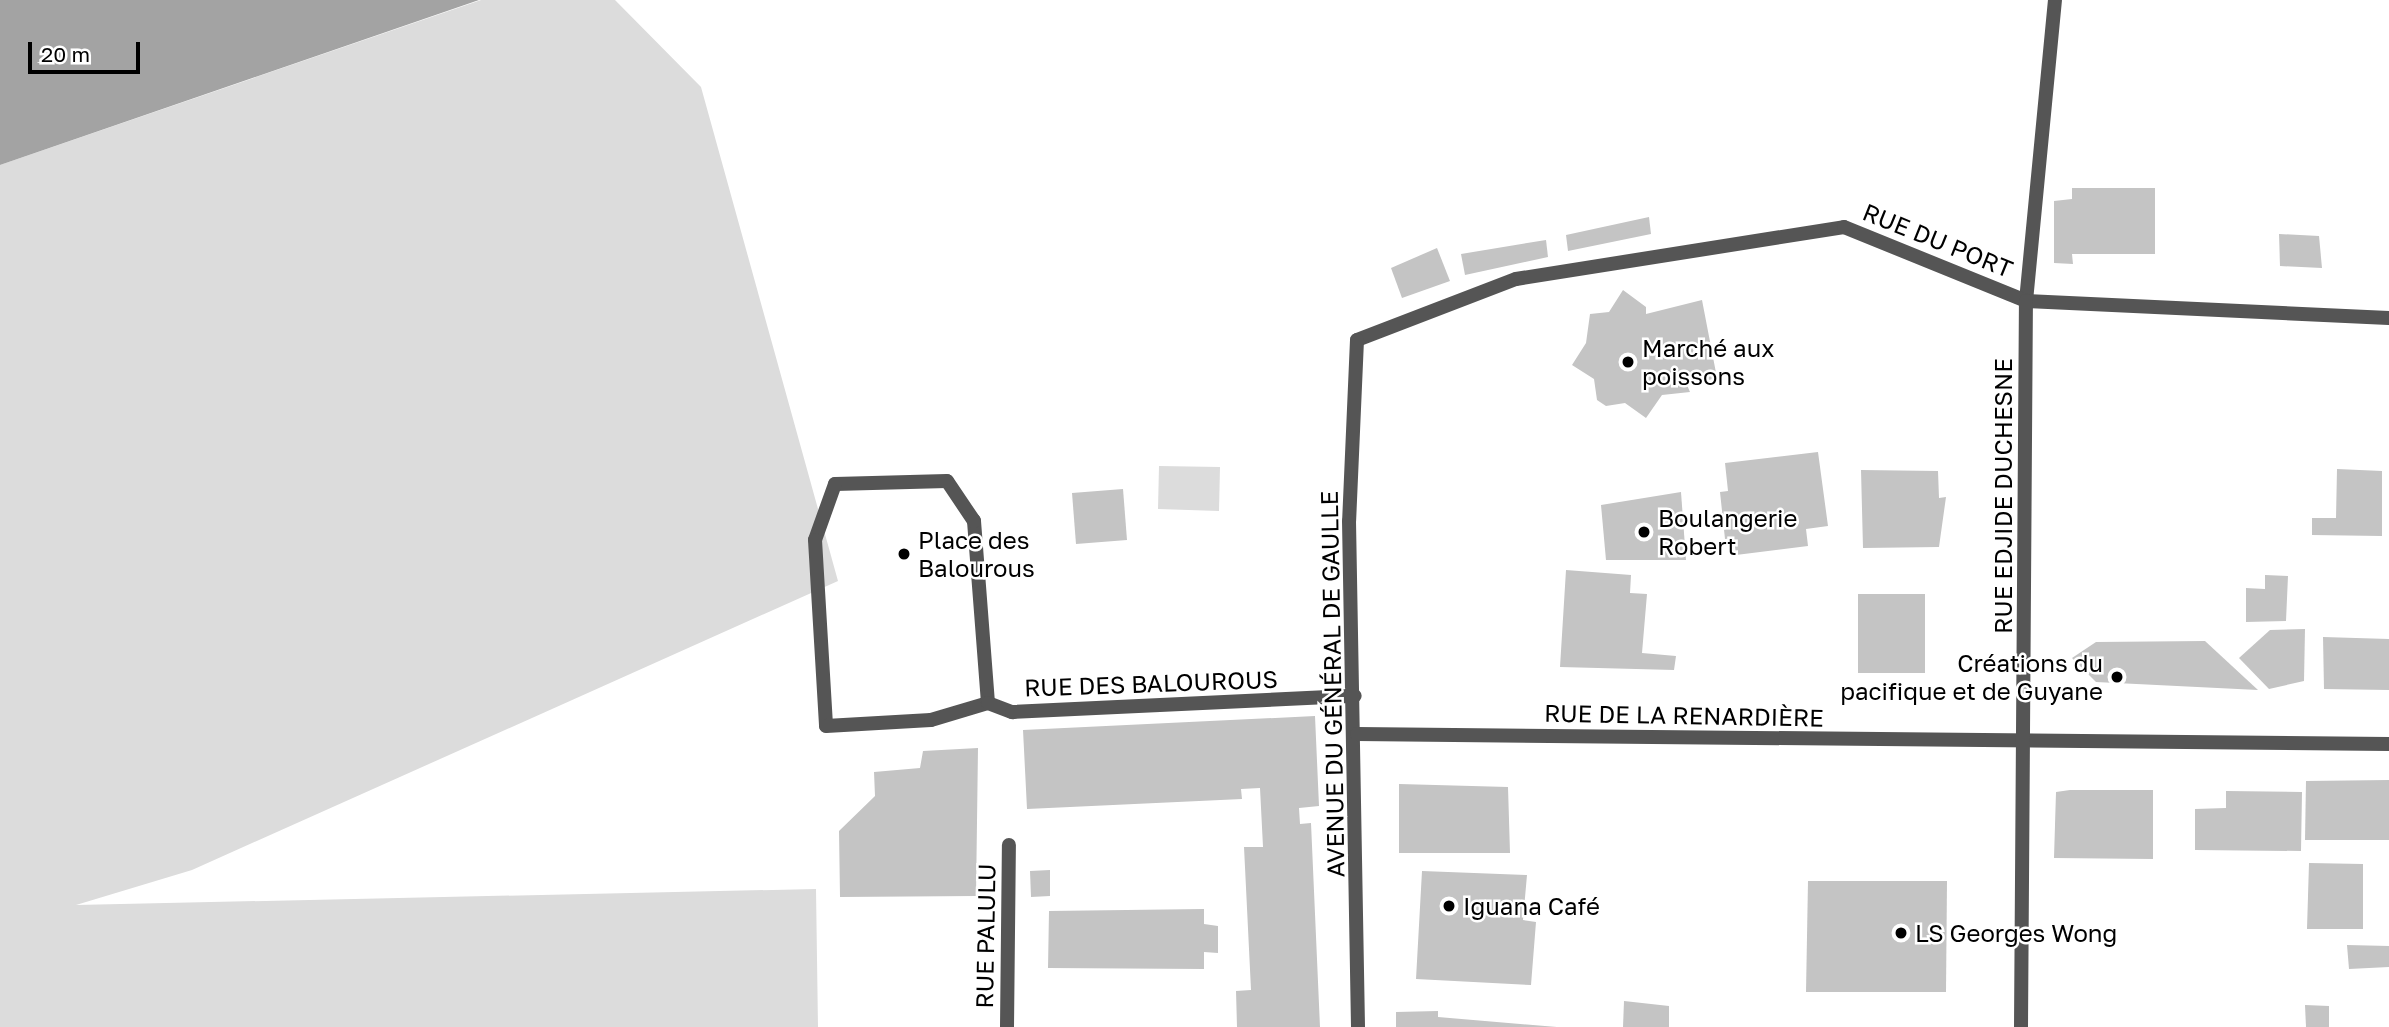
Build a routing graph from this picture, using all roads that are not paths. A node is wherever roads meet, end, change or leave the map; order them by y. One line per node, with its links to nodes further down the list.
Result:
1 (2055, 0): 2 (street, RUE EDJIDE DUCHESNE)
2 (2026, 301): 3 (street, RUE DU PORT); 4 (street, RUE DU PORT); 8 (street, RUE EDJIDE DUCHESNE)
3 (2389, 318)
4 (1357, 340): 5 (street, AVENUE DU GÉNÉRAL DE GAULLE)
5 (1355, 696): 6 (street, RUE DES BALOUROUS); 7 (street, AVENUE DU GÉNÉRAL DE GAULLE)
6 (988, 702): 6 (street, RUE DES BALOUROUS)
7 (1357, 734): 8 (street, RUE DE LA RENARDIÈRE); 12 (street, AVENUE DU GÉNÉRAL DE GAULLE)
8 (2025, 744): 9 (street, RUE DE LA RENARDIÈRE); 13 (street, RUE EDJIDE DUCHESNE)
9 (2389, 744)
10 (1009, 845): 11 (street, RUE PALULU)
11 (1007, 1027)
12 (1358, 1027)
13 (2021, 1027)

